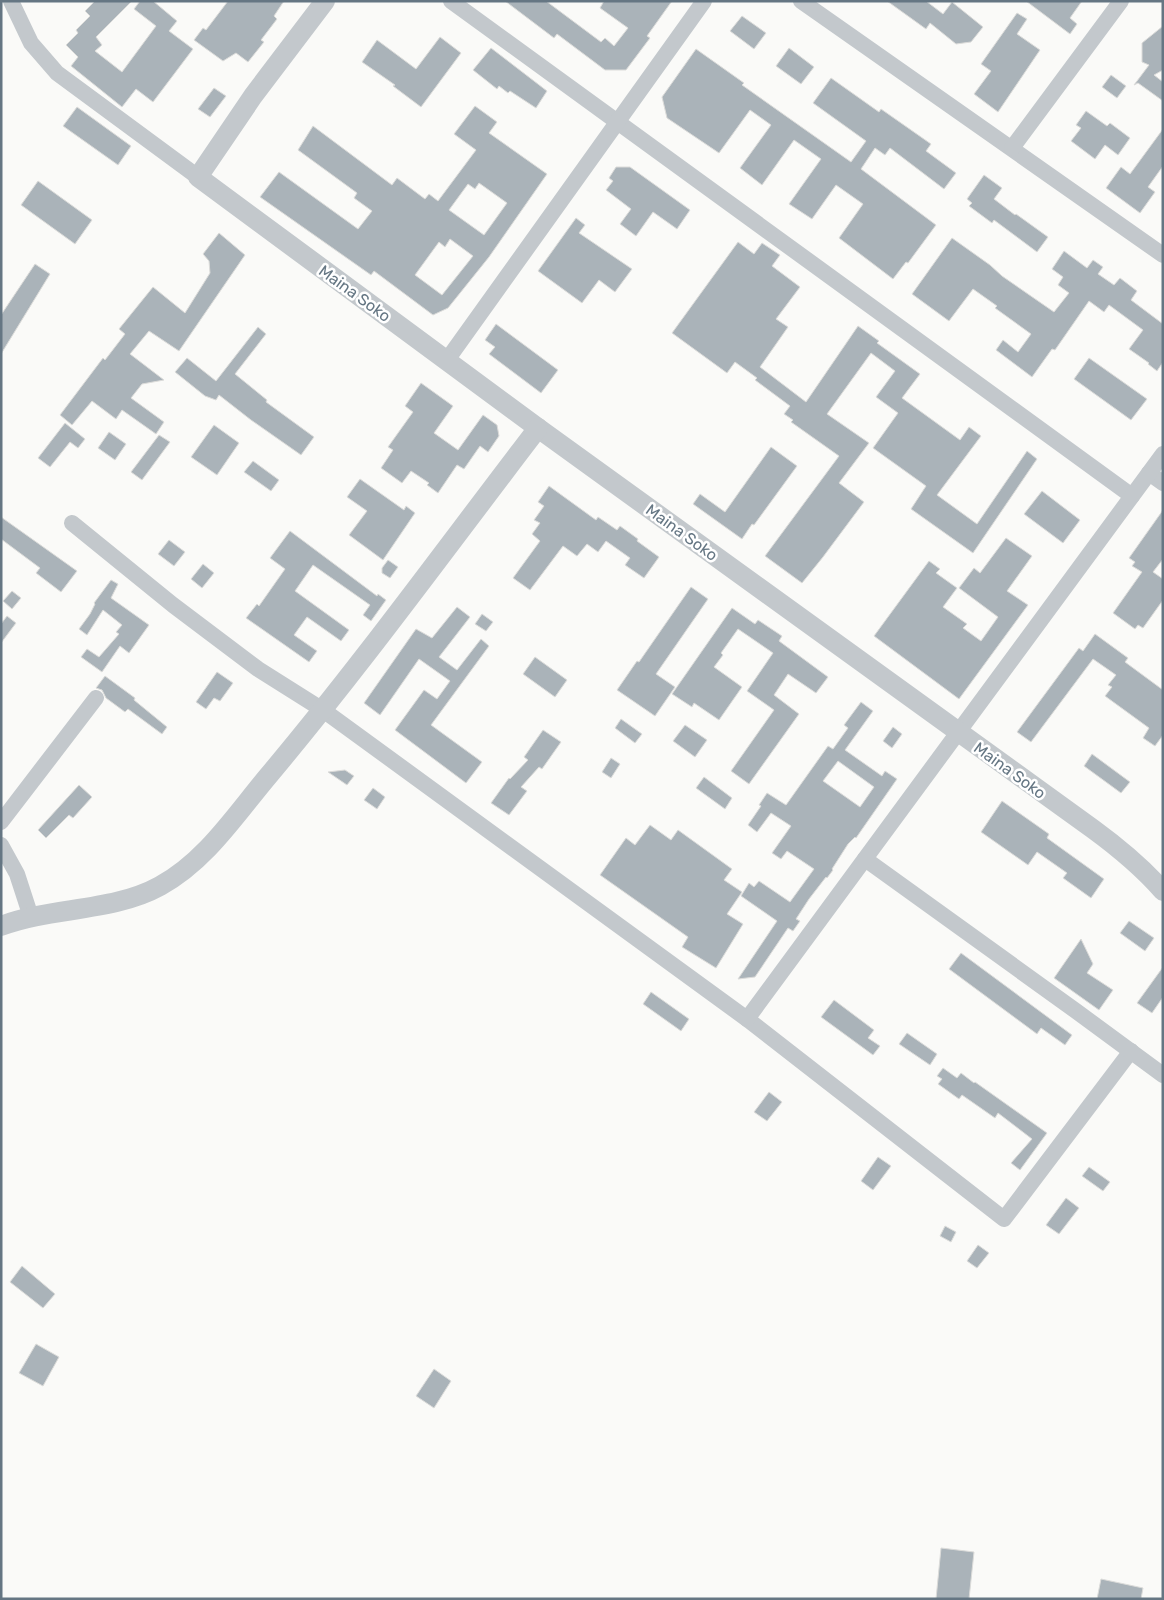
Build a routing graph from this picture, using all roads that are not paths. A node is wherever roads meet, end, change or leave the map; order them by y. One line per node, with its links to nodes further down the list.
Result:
1 (11, 1): 9 (street)
2 (325, 1): 9 (street)
3 (451, 1): 7 (street)
4 (704, 1): 7 (street)
5 (801, 1): 8 (street)
6 (1121, 1): 8 (street)
7 (617, 123): 11 (street); 16 (street)
8 (1012, 148): 10 (street)
9 (198, 177): 11 (street, Maina Soko)
10 (1163, 255)
11 (447, 360): 12 (street, Maina Soko)
12 (538, 428): 19 (street); 20 (street, Maina Soko)
13 (1163, 454): 14 (street)
14 (1149, 473): 15 (street); 16 (street)
15 (1163, 483)
16 (1132, 496): 20 (street)
17 (72, 522): 19 (street)
18 (96, 698): 21 (street)
19 (323, 710): 25 (street); 27 (street)
20 (958, 732): 23 (street); 24 (street, Maina Soko)
21 (1, 822)
22 (1, 846): 25 (street)
23 (865, 859): 27 (street); 28 (street)
24 (1163, 891)
25 (31, 917): 26 (street)
26 (1, 926)
27 (747, 1019): 28 (street)
28 (1130, 1052): 29 (street)
29 (1163, 1075)

